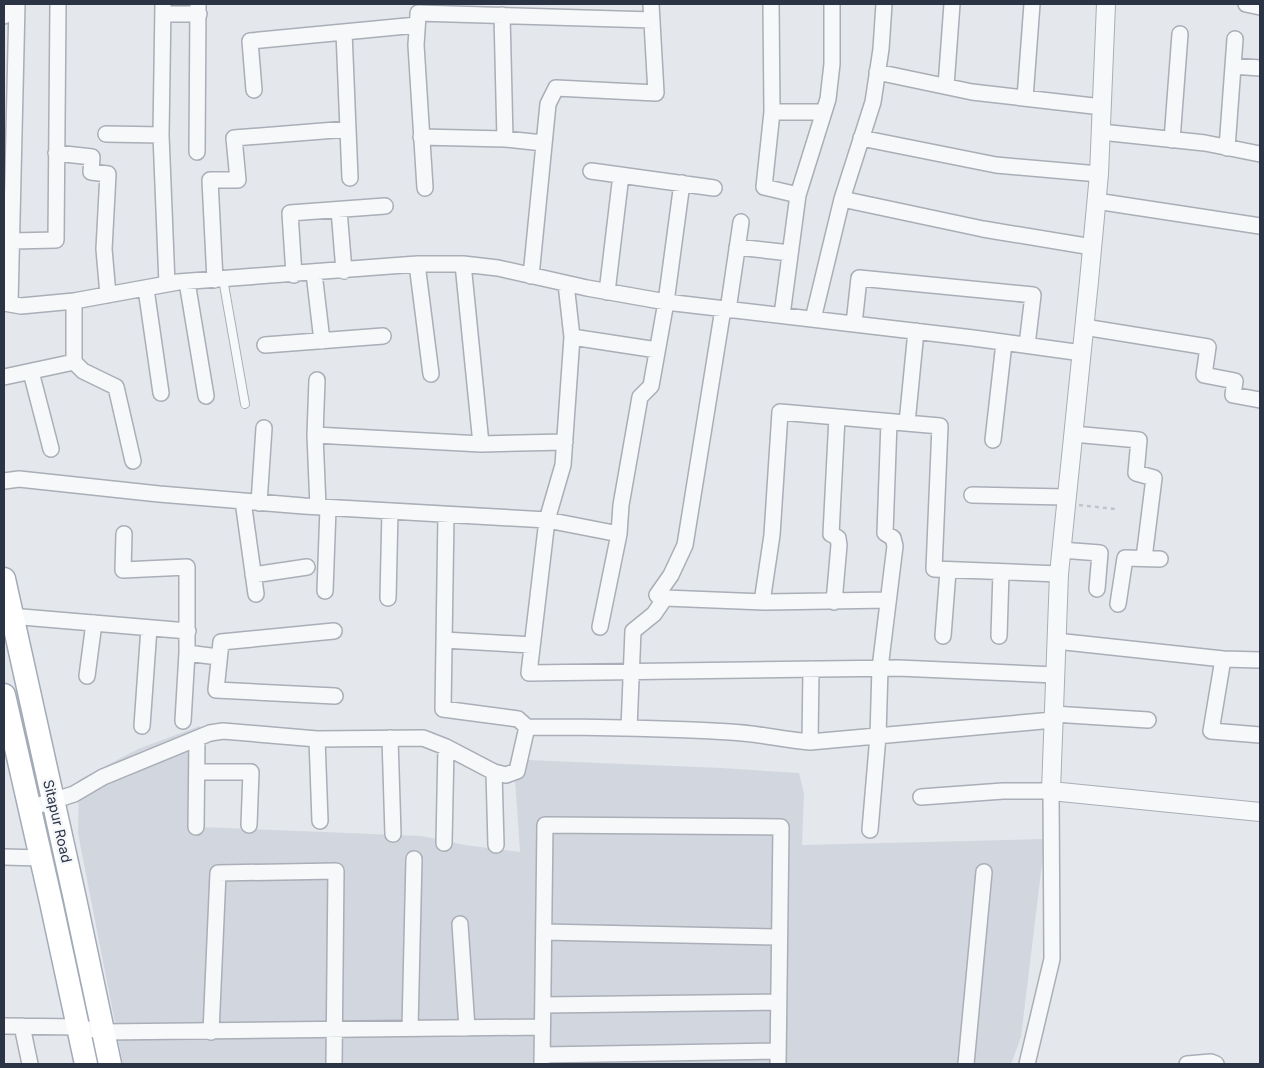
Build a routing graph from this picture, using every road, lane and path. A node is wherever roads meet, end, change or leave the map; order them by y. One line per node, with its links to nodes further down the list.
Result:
1 (10, 4): 16 (street)
2 (16, 4): 32 (street)
3 (58, 4): 42 (street)
4 (651, 4): 18 (street)
5 (771, 4): 29 (street)
6 (832, 4): 30 (street)
7 (884, 4): 24 (street)
8 (952, 4): 25 (street)
9 (1032, 4): 27 (street)
10 (1106, 4): 28 (street)
11 (1246, 4): 12 (street)
12 (1260, 7)
13 (163, 9): 14 (street); 35 (street)
14 (199, 9): 43 (street)
15 (418, 14): 17 (street); 19 (street); 36 (street)
16 (4, 16)
17 (502, 16): 18 (street); 38 (street)
18 (652, 20): 40 (street)
19 (344, 32): 26 (street); 31 (street)
20 (1180, 34): 39 (street)
21 (1235, 39): 22 (street)
22 (1233, 66): 23 (street); 41 (street)
23 (1260, 68)
24 (877, 72): 25 (street); 37 (street)
25 (946, 86): 27 (street)
26 (254, 90)
27 (1025, 98): 28 (street)
28 (1102, 107): 33 (street)
29 (772, 112): 30 (street); 52 (street)
30 (824, 112): 52 (street)
31 (348, 129): 48 (street); 69 (street)
32 (9, 132): 59 (street)
33 (1101, 132): 39 (street); 46 (street)
34 (106, 134): 35 (street)
35 (161, 135): 71 (street)
36 (421, 137): 38 (street); 50 (street)
37 (861, 138): 46 (street); 53 (street)
38 (505, 139): 40 (street)
39 (1172, 140): 41 (street)
40 (543, 143): 68 (street)
41 (1227, 148): 44 (street)
42 (56, 152): 59 (street); 75 (street)
43 (197, 152)
44 (1260, 154)
45 (591, 171): 47 (street)
46 (1099, 174): 54 (street)
47 (621, 175): 49 (street); 74 (street)
48 (350, 178)
49 (682, 183): 51 (street); 77 (street)
50 (424, 188)
51 (714, 188)
52 (798, 195): 62 (street)
53 (842, 198): 61 (street); 81 (street)
54 (1096, 202): 58 (street); 61 (street)
55 (385, 206): 56 (street)
56 (339, 210): 65 (street); 67 (street)
57 (741, 222): 60 (street)
58 (1260, 226)
59 (12, 241): 78 (street)
60 (737, 247): 62 (street); 79 (street)
61 (1092, 247): 83 (street)
62 (790, 254): 80 (street)
63 (417, 264): 64 (street); 65 (street); 95 (street)
64 (463, 264): 68 (street); 110 (street)
65 (344, 271): 66 (street)
66 (314, 273): 67 (street); 87 (street)
67 (294, 275): 69 (street)
68 (531, 276): 72 (street)
69 (219, 279): 70 (street); 101 (lane)
70 (187, 282): 71 (street); 99 (street)
71 (167, 284): 73 (street)
72 (566, 284): 74 (street); 86 (street)
73 (146, 288): 75 (street); 98 (street)
74 (608, 292): 77 (street)
75 (108, 295): 76 (street)
76 (74, 301): 78 (street); 93 (street)
77 (666, 302): 79 (street); 91 (street)
78 (7, 303)
79 (726, 309): 80 (street); 138 (street)
80 (782, 315): 81 (street)
81 (813, 319): 82 (street)
82 (854, 324): 84 (street); 90 (street)
83 (1084, 327): 92 (street); 100 (street)
84 (916, 331): 88 (street); 104 (street)
85 (383, 336): 87 (street)
86 (572, 337): 91 (street); 109 (street)
87 (322, 340): 89 (street)
88 (1004, 343): 90 (street); 108 (street)
89 (265, 345)
90 (1027, 345): 92 (street)
91 (657, 350): 124 (street)
92 (1082, 353): 106 (street)
93 (74, 362): 94 (street); 112 (street)
94 (31, 372): 96 (street); 111 (street)
95 (431, 374)
96 (4, 377)
97 (318, 380): 107 (street)
98 (161, 393)
99 (206, 396)
100 (1260, 400)
101 (245, 404)
102 (837, 417): 103 (street); 140 (street); 141 (street)
103 (889, 422): 104 (street); 139 (street)
104 (907, 423): 129 (street)
105 (264, 428): 117 (street)
106 (1073, 434): 116 (street); 126 (street)
107 (315, 435): 110 (street); 118 (street)
108 (993, 440)
109 (565, 442): 110 (street); 122 (street)
110 (481, 444)
111 (52, 449)
112 (133, 460)
113 (4, 481): 115 (street)
114 (972, 495): 116 (street)
115 (243, 501): 117 (street); 132 (street)
116 (1066, 501): 119 (path); 125 (street)
117 (259, 503): 118 (street)
118 (323, 507): 120 (street); 135 (street)
119 (1115, 509)
120 (390, 511): 121 (street); 137 (street)
121 (446, 515): 122 (street); 151 (street)
122 (547, 520): 124 (street); 153 (street)
123 (124, 534): 147 (street)
124 (619, 534): 145 (street)
125 (1061, 550): 131 (street); 134 (street)
126 (1144, 558): 127 (street); 142 (street)
127 (1160, 558)
128 (307, 566): 132 (street)
129 (948, 570): 130 (street); 149 (street)
130 (1001, 572): 131 (street); 150 (street)
131 (1059, 574): 152 (street)
132 (253, 575): 136 (street)
133 (4, 579): 143 (main road, Sitapur Road)
134 (1097, 589)
135 (324, 591)
136 (256, 594)
137 (388, 598)
138 (665, 598): 140 (street); 160 (street)
139 (888, 600): 141 (street); 158 (street)
140 (762, 602): 141 (street)
141 (834, 602)
142 (1118, 604)
143 (13, 621): 144 (street); 182 (main road, Sitapur Road)
144 (94, 623): 146 (street); 162 (street)
145 (600, 627)
146 (149, 628): 147 (street); 168 (street)
147 (188, 631): 154 (street)
148 (334, 631): 155 (street)
149 (943, 636)
150 (999, 636)
151 (444, 640): 153 (street); 169 (street)
152 (1056, 642): 156 (street); 161 (street)
153 (532, 645): 160 (street)
154 (187, 653): 155 (street); 167 (street)
155 (218, 657): 164 (street)
156 (1223, 659): 157 (street); 171 (street)
157 (1260, 660)
158 (880, 668): 159 (street); 161 (street); 172 (street)
159 (811, 669): 160 (street); 176 (street)
160 (632, 671): 170 (street)
161 (1055, 675): 165 (street)
162 (87, 676)
163 (4, 695): 183 (main road, Sitapur Road)
164 (336, 696)
165 (1053, 717): 166 (street); 172 (street); 180 (street)
166 (1148, 720)
167 (183, 721)
168 (142, 726)
169 (527, 727): 170 (street); 179 (street)
170 (629, 728): 176 (street)
171 (1260, 735)
172 (878, 736): 176 (street); 188 (street)
173 (197, 738): 175 (street); 178 (street); 182 (street)
174 (390, 738): 175 (street); 177 (street); 189 (street)
175 (318, 739): 185 (street)
176 (810, 742)
177 (446, 746): 179 (street); 190 (street)
178 (197, 772): 186 (street); 187 (street)
179 (494, 772): 191 (street)
180 (1051, 791): 181 (street); 184 (street); 217 (street)
181 (921, 798)
182 (54, 802): 183 (street); 208 (main road, Sitapur Road)
183 (30, 808): 193 (main road, Sitapur Road)
184 (1260, 812)
185 (320, 821)
186 (249, 825)
187 (196, 827)
188 (870, 830)
189 (393, 834)
190 (444, 843)
191 (496, 845)
192 (4, 857): 193 (street)
193 (41, 858): 203 (main road, Sitapur Road)
194 (414, 859): 205 (street)
195 (984, 872): 216 (street)
196 (460, 924): 206 (street)
197 (544, 932): 198 (street); 198 (street); 200 (street)
198 (779, 937): 199 (street)
199 (779, 1002): 200 (street); 210 (street)
200 (542, 1005): 204 (street)
201 (4, 1026): 202 (street)
202 (22, 1026): 203 (street); 212 (street)
203 (78, 1027): 208 (street); 213 (main road, Sitapur Road)
204 (542, 1027): 206 (street); 211 (street)
205 (410, 1028): 206 (street); 207 (street)
206 (466, 1028)
207 (335, 1030): 209 (street); 209 (street); 215 (street)
208 (104, 1032): 209 (street); 214 (main road, Sitapur Road)
209 (211, 1032)
210 (778, 1058): 211 (street)
211 (542, 1060)
212 (30, 1064)
213 (86, 1064)
214 (110, 1064)
215 (334, 1064)
216 (966, 1064)
217 (1027, 1064)
218 (1188, 1064): 219 (street)
219 (1216, 1064)

